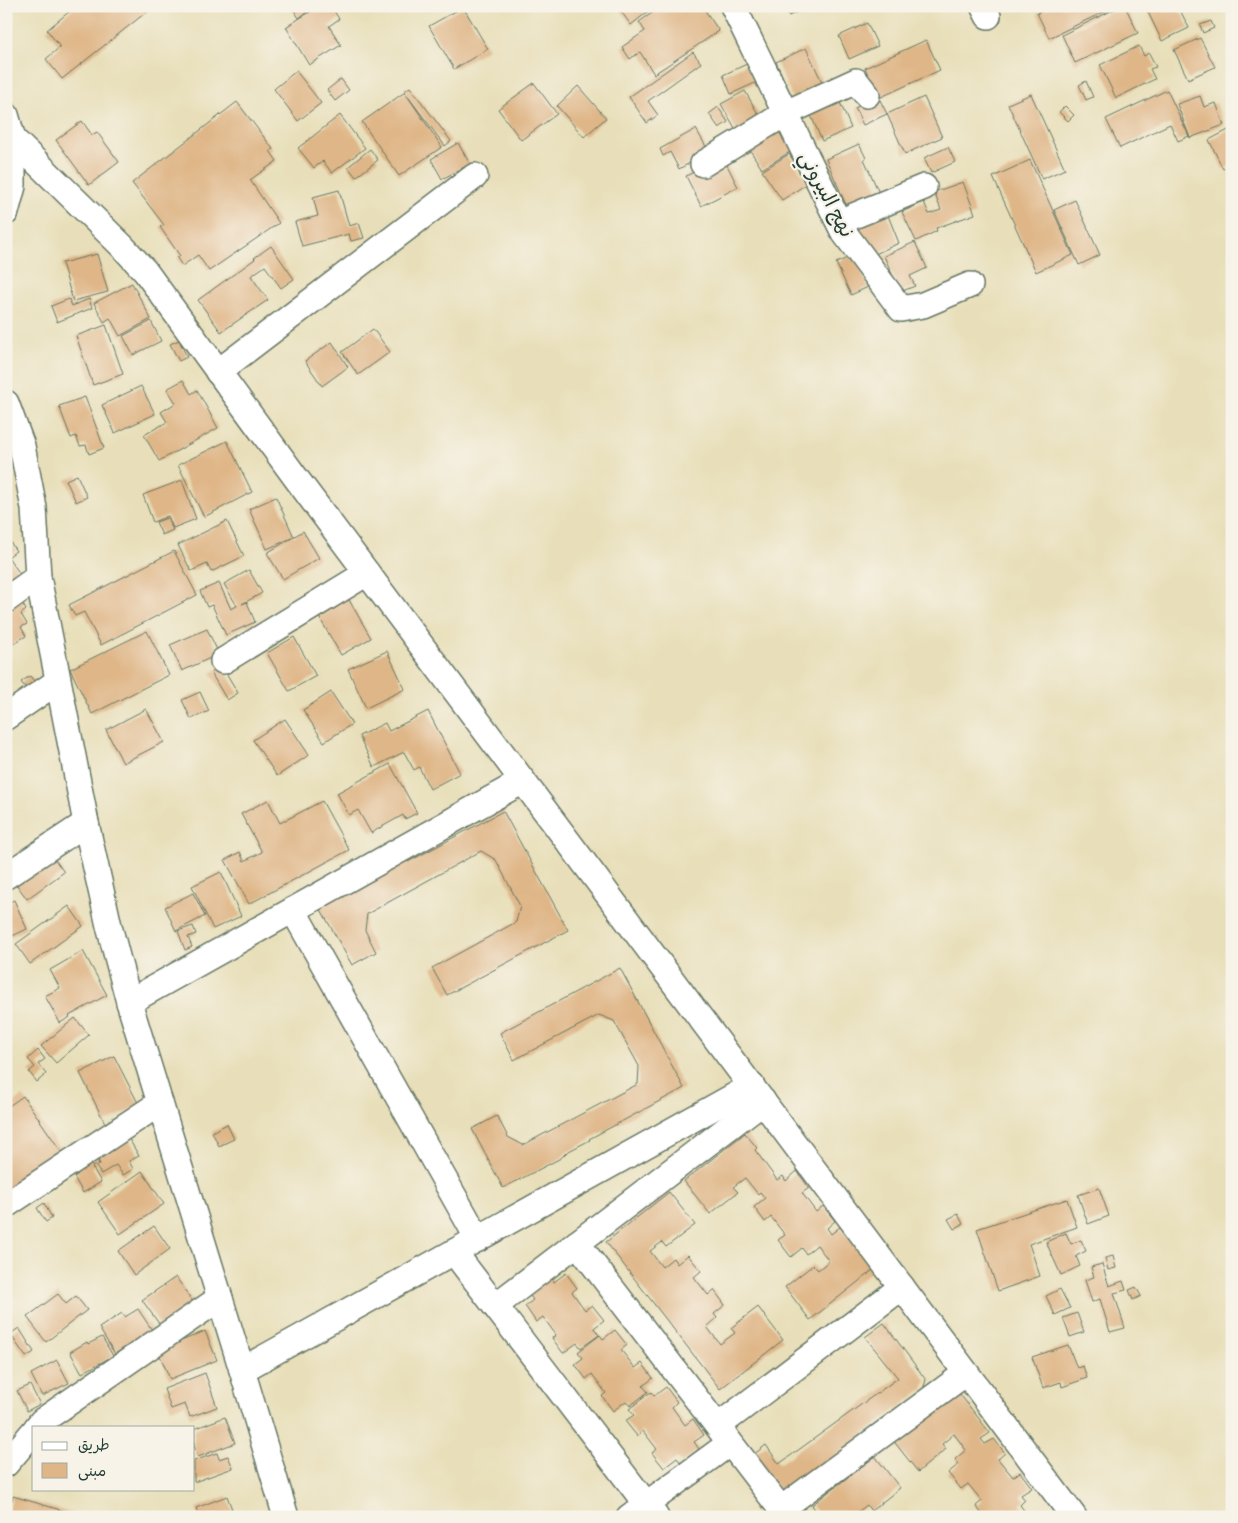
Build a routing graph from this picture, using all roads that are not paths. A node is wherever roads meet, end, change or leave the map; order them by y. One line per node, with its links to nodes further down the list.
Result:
1 (733, 6): 3 (street, نهج البيروني)
2 (867, 95): 3 (street)
3 (786, 113): 6 (street); 10 (street, نهج البيروني)
4 (6, 115): 5 (street)
5 (13, 139): 9 (street); 12 (street)
6 (703, 164)
7 (474, 176): 12 (street)
8 (924, 187): 10 (street)
9 (6, 212)
10 (839, 222): 11 (street, نهج البيروني)
11 (970, 285)
12 (218, 372): 15 (street)
13 (6, 403): 14 (street)
14 (14, 451): 16 (street)
15 (367, 573): 18 (street); 21 (street)
16 (38, 576): 17 (street); 19 (street)
17 (6, 600)
18 (223, 661)
19 (58, 681): 20 (street); 22 (street)
20 (6, 717)
21 (523, 781): 24 (street); 26 (street)
22 (86, 823): 23 (street); 25 (street)
23 (6, 876)
24 (293, 910): 25 (street); 29 (street)
25 (129, 1002): 27 (street)
26 (757, 1094): 29 (street); 30 (street); 32 (street)
27 (160, 1103): 28 (street); 33 (street)
28 (6, 1205)
29 (478, 1239): 31 (street)
30 (577, 1243): 34 (street); 39 (street)
31 (454, 1252): 34 (street); 35 (street)
32 (902, 1287): 36 (street); 39 (street)
33 (220, 1298): 35 (street); 37 (street)
34 (494, 1306): 41 (street)
35 (242, 1370): 43 (street)
36 (966, 1373): 42 (street); 44 (street)
37 (38, 1426)
38 (32, 1432): 40 (street)
39 (724, 1434): 41 (street); 42 (street)
40 (6, 1464)
41 (644, 1513)
42 (784, 1513)
43 (286, 1517)
44 (1074, 1517)

